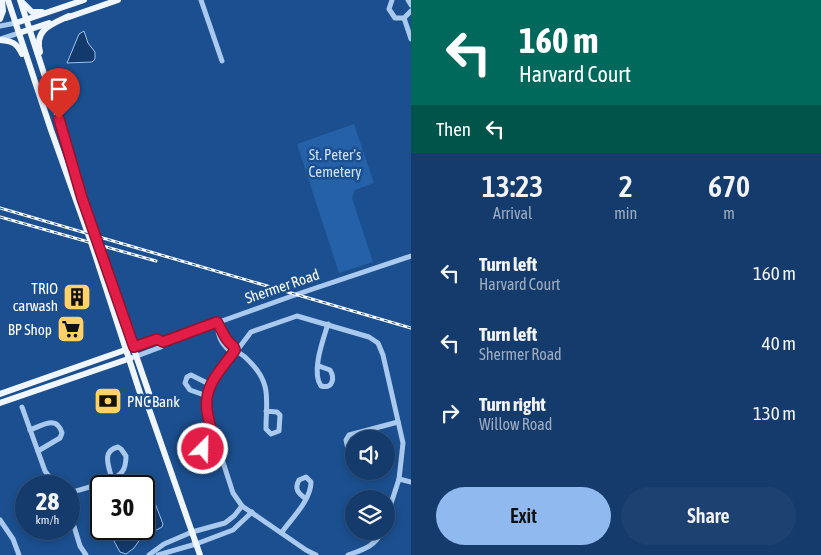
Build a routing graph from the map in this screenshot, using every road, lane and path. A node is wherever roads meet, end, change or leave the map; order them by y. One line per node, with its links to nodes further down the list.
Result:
1 (2, 0): 14 (main road)
2 (8, 0): 16 (main road)
3 (20, 0): 11 (main road); 15 (main road)
4 (84, 0): 11 (main road)
5 (118, 0): 12 (main road)
6 (201, 0): 22 (street)
7 (392, 0): 13 (street)
8 (408, 0): 9 (street)
9 (411, 5)
10 (411, 11): 13 (street)
11 (51, 12): 15 (main road)
12 (69, 16): 18 (main road); 24 (main road)
13 (404, 18): 20 (street)
14 (0, 19)
15 (27, 19): 16 (main road); 18 (main road)
16 (16, 23): 17 (street); 19 (main road)
17 (0, 26)
18 (30, 30): 19 (main road); 24 (main road)
19 (19, 33): 21 (street); 23 (main road)
20 (411, 39)
21 (0, 40): 23 (main road)
22 (222, 61)
23 (51, 130): 30 (main road)
24 (63, 132): 29 (main road)
25 (411, 256): 26 (street, Shermer Road)
26 (217, 322): 28 (street, Shermer Road); 31 (street)
27 (328, 324): 31 (street); 34 (street); 42 (street)
28 (163, 342): 29 (street, Shermer Road); 32 (street, Shermer Road)
29 (134, 347): 30 (main road, Shermer Road); 32 (main road)
30 (126, 350): 33 (main road); 36 (main road, Shermer Road)
31 (235, 350): 35 (street); 41 (street)
32 (136, 356): 33 (main road, Shermer Road); 39 (main road)
33 (129, 358): 38 (main road, Shermer Road); 39 (main road)
34 (318, 366)
35 (211, 384): 37 (street); 37 (street)
36 (0, 394)
37 (207, 396): 45 (street)
38 (0, 403)
39 (148, 406): 57 (main road)
40 (22, 407): 43 (street)
41 (266, 411): 41 (street)
42 (398, 422): 44 (street); 50 (street)
43 (30, 430): 46 (street); 46 (street)
44 (376, 430)
45 (213, 435): 47 (street); 47 (street)
46 (38, 451): 48 (street)
47 (220, 455): 54 (street)
48 (49, 475)
49 (112, 479): 49 (street)
50 (399, 479): 51 (street); 52 (street)
51 (411, 482)
52 (395, 491)
53 (306, 499): 58 (street)
54 (242, 506): 55 (street); 57 (street)
55 (252, 512): 58 (street); 61 (street)
56 (0, 520): 65 (street)
57 (192, 532): 61 (main road); 62 (street)
58 (282, 532): 63 (street)
59 (78, 540): 66 (street)
60 (376, 540): 71 (street)
61 (196, 544): 64 (street); 68 (main road)
62 (161, 546): 64 (street); 67 (street)
63 (306, 550): 69 (street); 70 (street)
64 (161, 554)
65 (19, 555)
66 (86, 555)
67 (149, 555)
68 (200, 555)
69 (302, 555)
70 (316, 555)
71 (348, 555)

